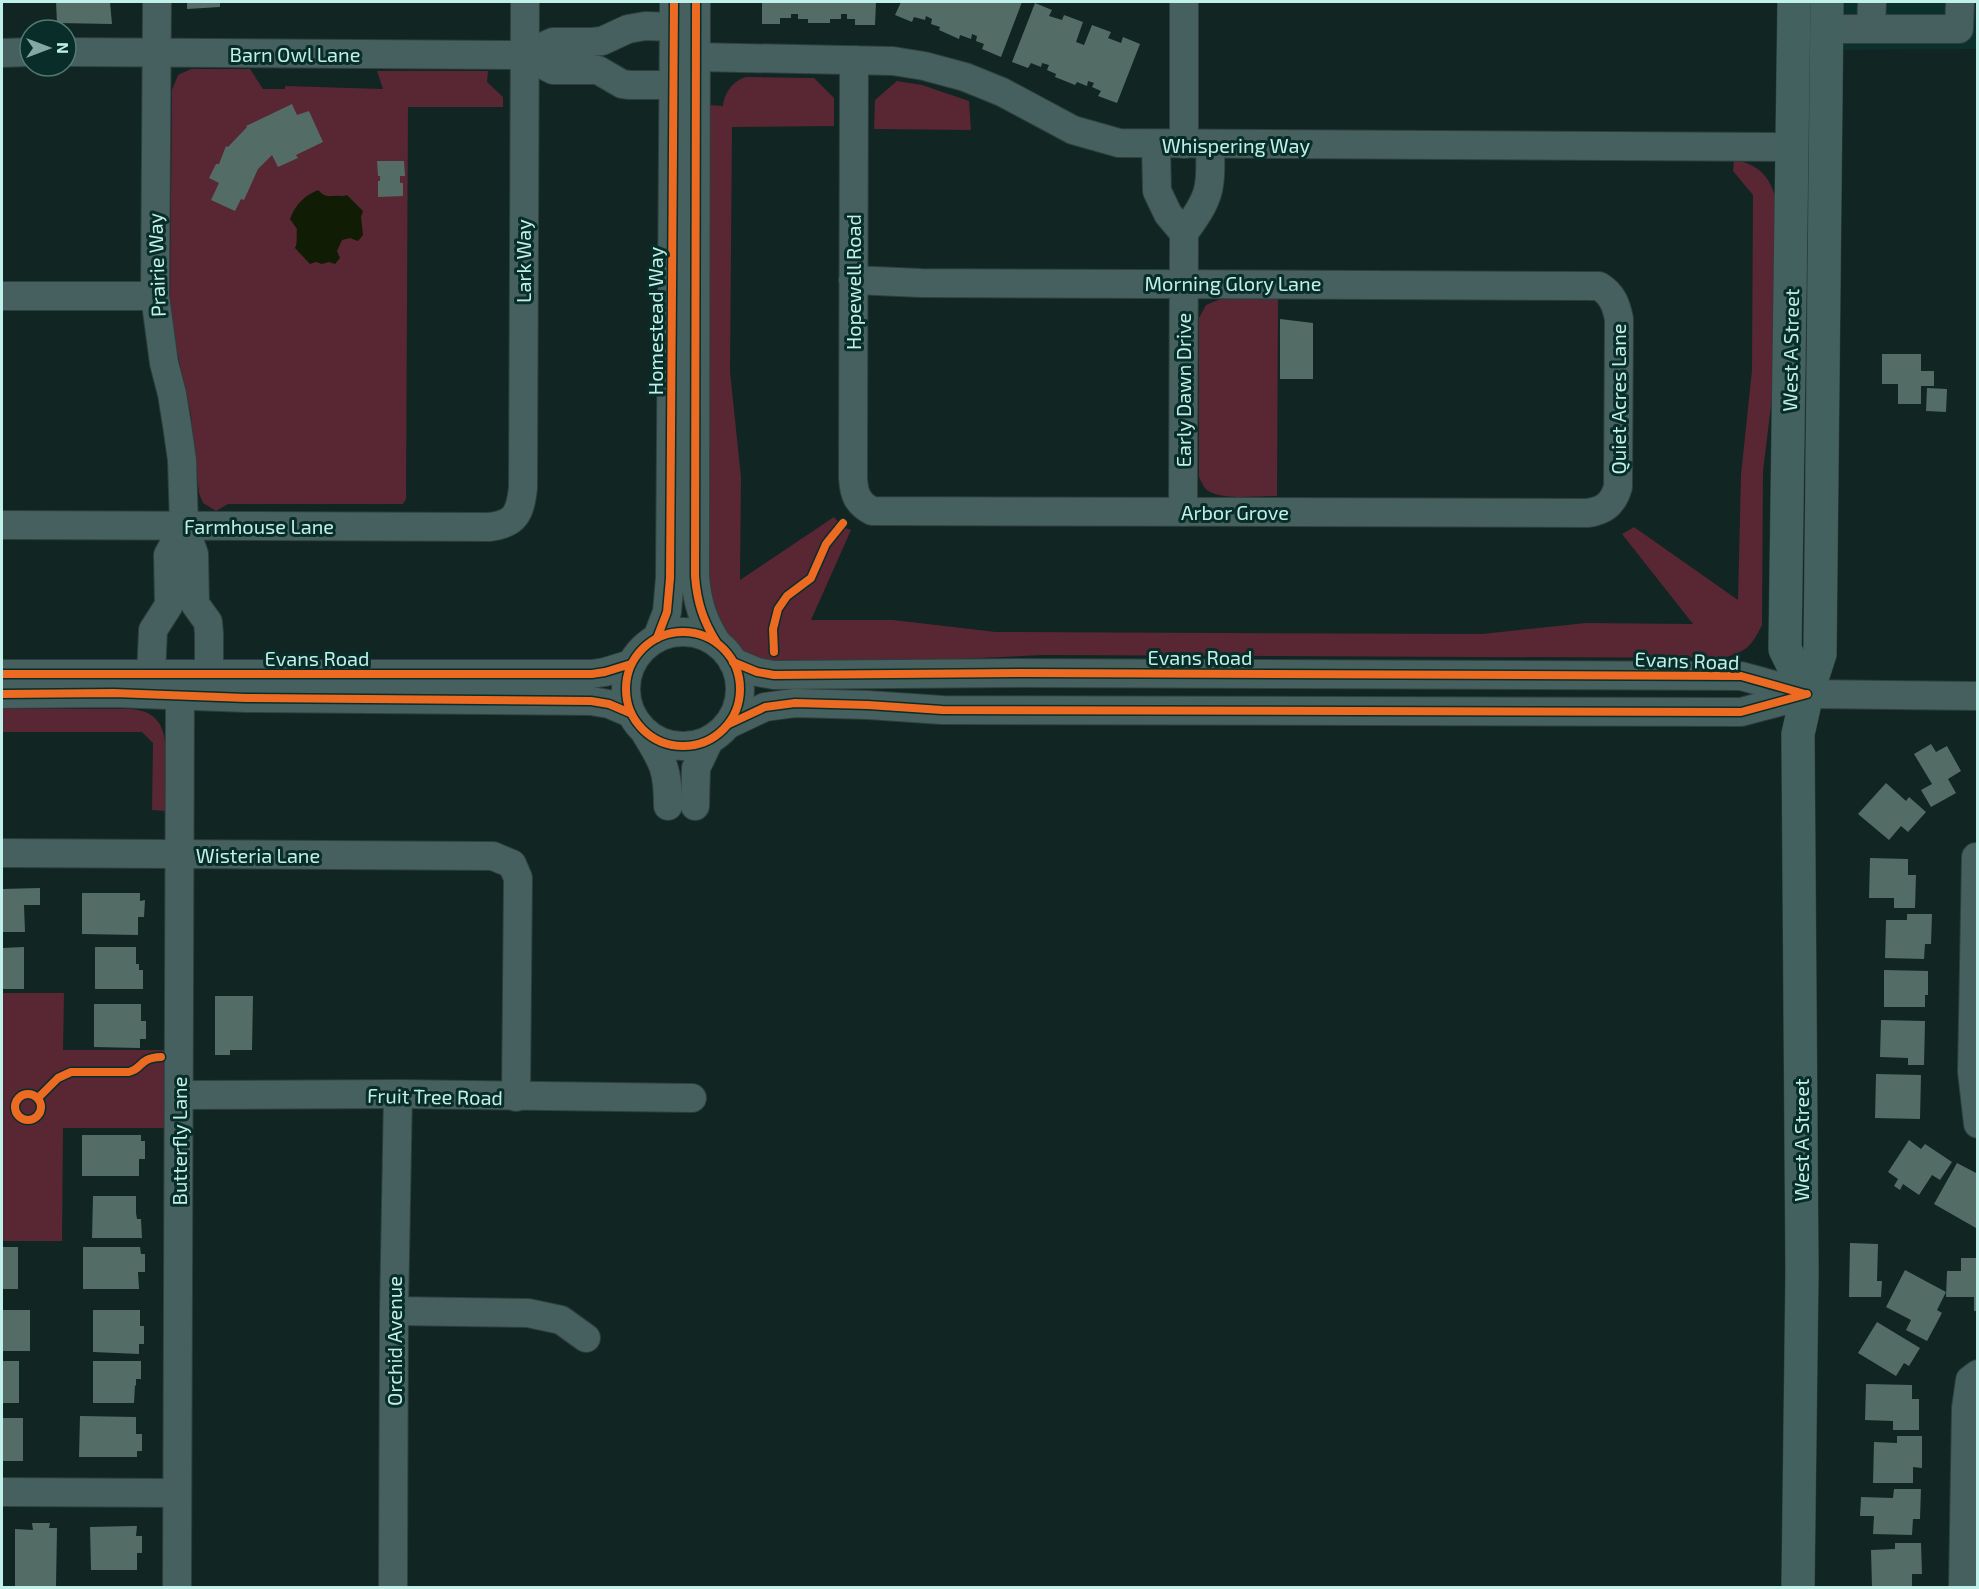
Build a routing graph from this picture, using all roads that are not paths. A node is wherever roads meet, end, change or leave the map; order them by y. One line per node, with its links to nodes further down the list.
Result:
1 (157, 2): 15 (street, Prairie Way)
2 (525, 2): 16 (street, Lark Way)
3 (696, 2): 17 (street, Homestead Way)
4 (1794, 2): 23 (main road, West A Street)
5 (1872, 2): 10 (street)
6 (1960, 2): 10 (street)
7 (1178, 4): 22 (street)
8 (674, 14): 11 (street, Barn Owl Lane); 17 (street); 20 (street, Homestead Way)
9 (1826, 16): 10 (street); 45 (main road, West A Street)
10 (1871, 30)
11 (603, 40): 16 (street, Barn Owl Lane); 19 (street)
12 (18, 52): 14 (street)
13 (78, 52): 15 (street, Barn Owl Lane)
14 (2, 53)
15 (156, 54): 16 (street, Barn Owl Lane); 29 (street, Prairie Way)
16 (524, 55): 19 (street, Barn Owl Lane); 33 (street, Lark Way)
17 (696, 57): 18 (street, Whispering Way); 20 (street); 38 (street, Homestead Way)
18 (854, 60): 21 (street, Whispering Way); 25 (street, Hopewell Road)
19 (603, 72): 20 (street, Barn Owl Lane)
20 (673, 85): 37 (street, Homestead Way)
21 (1156, 144): 22 (street, Whispering Way); 24 (street)
22 (1197, 145): 23 (street, Whispering Way); 24 (street)
23 (1792, 147): 45 (main road, West A Street)
24 (1184, 233): 26 (street, Early Dawn Drive)
25 (853, 280): 26 (street, Morning Glory Lane); 30 (street, Hopewell Road)
26 (1184, 282): 27 (street, Morning Glory Lane); 32 (street, Early Dawn Drive)
27 (1610, 294): 31 (street, Quiet Acres Lane)
28 (2, 296): 29 (street)
29 (155, 296): 35 (street, Prairie Way)
30 (860, 503): 32 (street, Arbor Grove)
31 (1610, 504): 32 (street, Arbor Grove)
32 (1183, 512)
33 (514, 518): 35 (street, Farmhouse Lane)
34 (2, 525): 35 (street, Farmhouse Lane)
35 (184, 526): 36 (street)
36 (182, 604): 41 (street); 43 (street)
37 (657, 638): 38 (street); 39 (street)
38 (725, 652): 42 (street, Evans Road); 50 (street)
39 (631, 664): 41 (street, Evans Road); 49 (street)
40 (2, 674): 43 (street, Evans Road)
41 (209, 674): 43 (street, Evans Road); 46 (street)
42 (1224, 674): 45 (street, Evans Road); 48 (street)
43 (151, 675): 46 (street)
44 (2, 694): 46 (street, Evans Road)
45 (1807, 694): 47 (street, Evans Road); 48 (street, Evans Road); 66 (main road, West A Street)
46 (180, 695): 49 (street, Evans Road); 52 (street, Butterfly Lane)
47 (1977, 696)
48 (1225, 710): 50 (street, Evans Road)
49 (638, 724): 50 (street); 50 (street)
50 (719, 733)
51 (2, 853): 52 (street, Wisteria Lane)
52 (181, 854): 55 (street, Butterfly Lane); 56 (street, Wisteria Lane)
53 (1976, 857): 58 (street)
54 (398, 1094): 55 (street, Fruit Tree Road); 56 (street, Fruit Tree Road); 59 (street, Orchid Avenue)
55 (179, 1095): 63 (street, Butterfly Lane)
56 (516, 1097): 57 (street, Fruit Tree Road)
57 (692, 1098)
58 (1977, 1124)
59 (394, 1311): 60 (street); 65 (street, Orchid Avenue)
60 (586, 1338)
61 (1977, 1374): 67 (street)
62 (2, 1492): 63 (street)
63 (177, 1493): 64 (street, Butterfly Lane)
64 (177, 1587)
65 (393, 1587)
66 (1798, 1587)
67 (1964, 1587)

